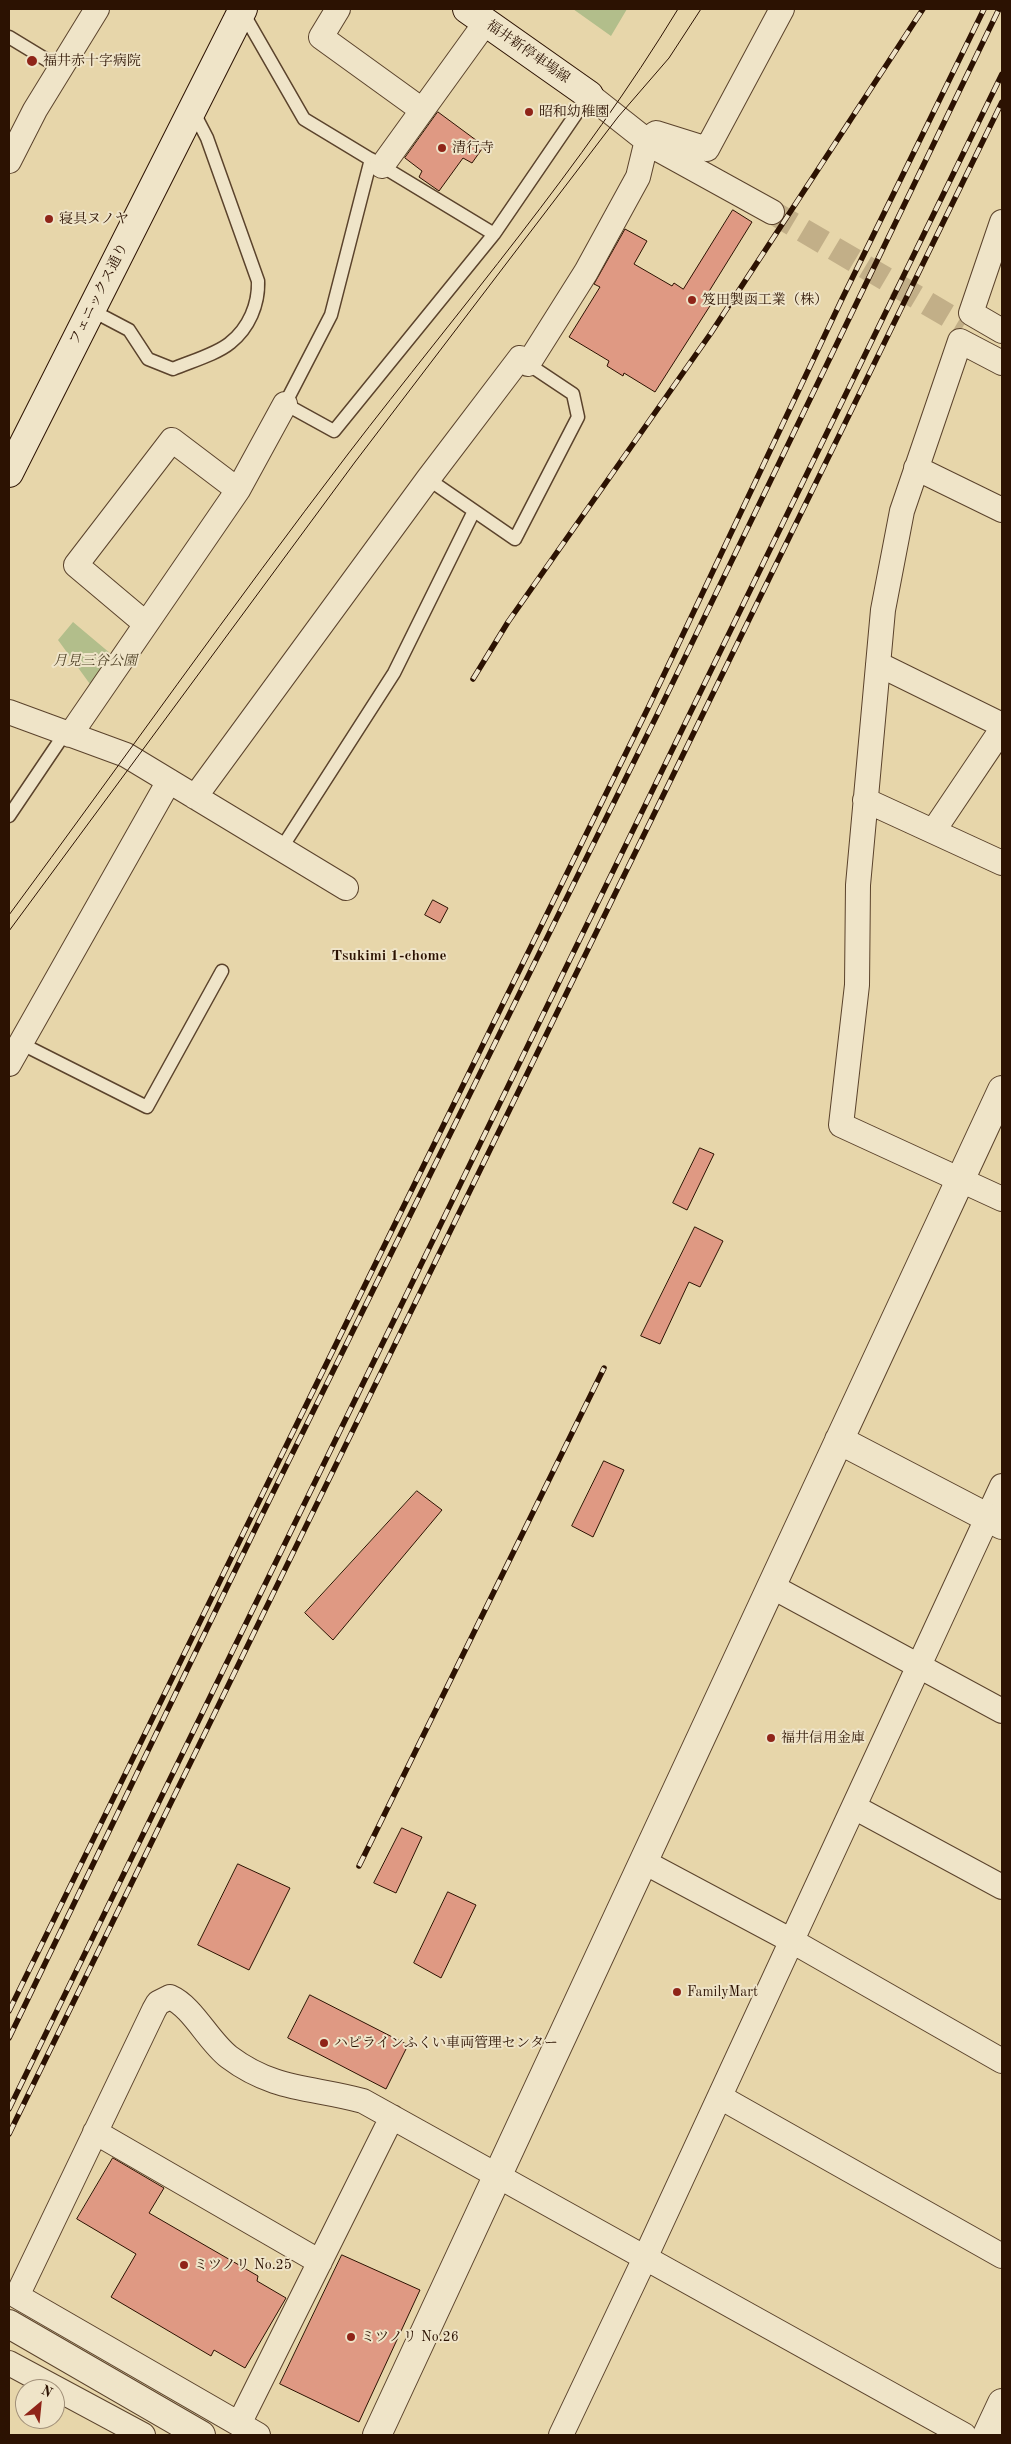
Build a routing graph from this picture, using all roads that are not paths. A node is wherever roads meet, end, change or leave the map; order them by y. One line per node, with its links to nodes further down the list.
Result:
1 (97, 9): 7 (street)
2 (338, 9): 10 (street)
3 (782, 9): 11 (street)
4 (243, 10): 9 (street, フェニックス通り); 13 (lane)
5 (476, 16): 8 (street, 福井新停車場線); 10 (street)
6 (9, 38): 7 (lane)
7 (60, 68): 12 (street)
8 (589, 95): 11 (street); 16 (lane)
9 (192, 109): 17 (street, フェニックス通り); 17 (lane)
10 (422, 110): 13 (street)
11 (647, 140): 14 (street); 22 (street)
12 (9, 161)
13 (377, 163): 16 (lane); 23 (lane)
14 (772, 212)
15 (1002, 222): 19 (street)
16 (494, 234): 23 (lane)
17 (91, 310): 25 (street, フェニックス通り)
18 (964, 325): 20 (street)
19 (1002, 331)
20 (1002, 347)
21 (1002, 363): 24 (street)
22 (528, 364): 26 (street); 29 (lane)
23 (285, 404): 27 (street)
24 (916, 468): 28 (street); 31 (street)
25 (9, 473)
26 (428, 479): 29 (lane); 37 (street)
27 (238, 490): 30 (street); 30 (street)
28 (1002, 510)
29 (474, 511): 41 (lane)
30 (146, 624): 35 (street)
31 (878, 664): 33 (street); 38 (street)
32 (9, 712): 35 (street)
33 (1002, 725)
34 (1002, 729): 40 (street)
35 (67, 734): 36 (street); 39 (lane)
36 (169, 781): 37 (street); 45 (street)
37 (195, 797): 41 (street)
38 (865, 800): 40 (street); 48 (street)
39 (9, 816)
40 (934, 830): 42 (street)
41 (281, 849): 43 (street)
42 (1002, 863)
43 (346, 888)
44 (222, 971): 45 (lane)
45 (20, 1043): 46 (street)
46 (9, 1064)
47 (1002, 1090): 48 (street)
48 (960, 1180): 49 (street); 50 (street)
49 (1002, 1199)
50 (839, 1440): 52 (street); 53 (street)
51 (1002, 1486): 52 (street)
52 (995, 1521): 54 (street)
53 (772, 1586): 54 (street); 57 (street)
54 (920, 1665): 55 (street); 56 (street)
55 (1002, 1711)
56 (854, 1807): 58 (street); 59 (street)
57 (644, 1862): 59 (street); 64 (street)
58 (1002, 1887)
59 (792, 1941): 60 (street); 61 (street)
60 (1002, 2061)
61 (720, 2097): 65 (street); 66 (street)
62 (392, 2117): 63 (street); 64 (street); 67 (street)
63 (95, 2132): 67 (street); 71 (street)
64 (497, 2175): 66 (street); 75 (street)
65 (1002, 2256)
66 (645, 2258): 72 (street); 76 (street)
67 (320, 2262): 71 (street)
68 (9, 2324): 74 (street)
69 (9, 2363): 73 (street)
70 (1002, 2403): 77 (street)
71 (248, 2430)
72 (568, 2432)
73 (143, 2435)
74 (201, 2435)
75 (377, 2435)
76 (964, 2435)
77 (987, 2435)

